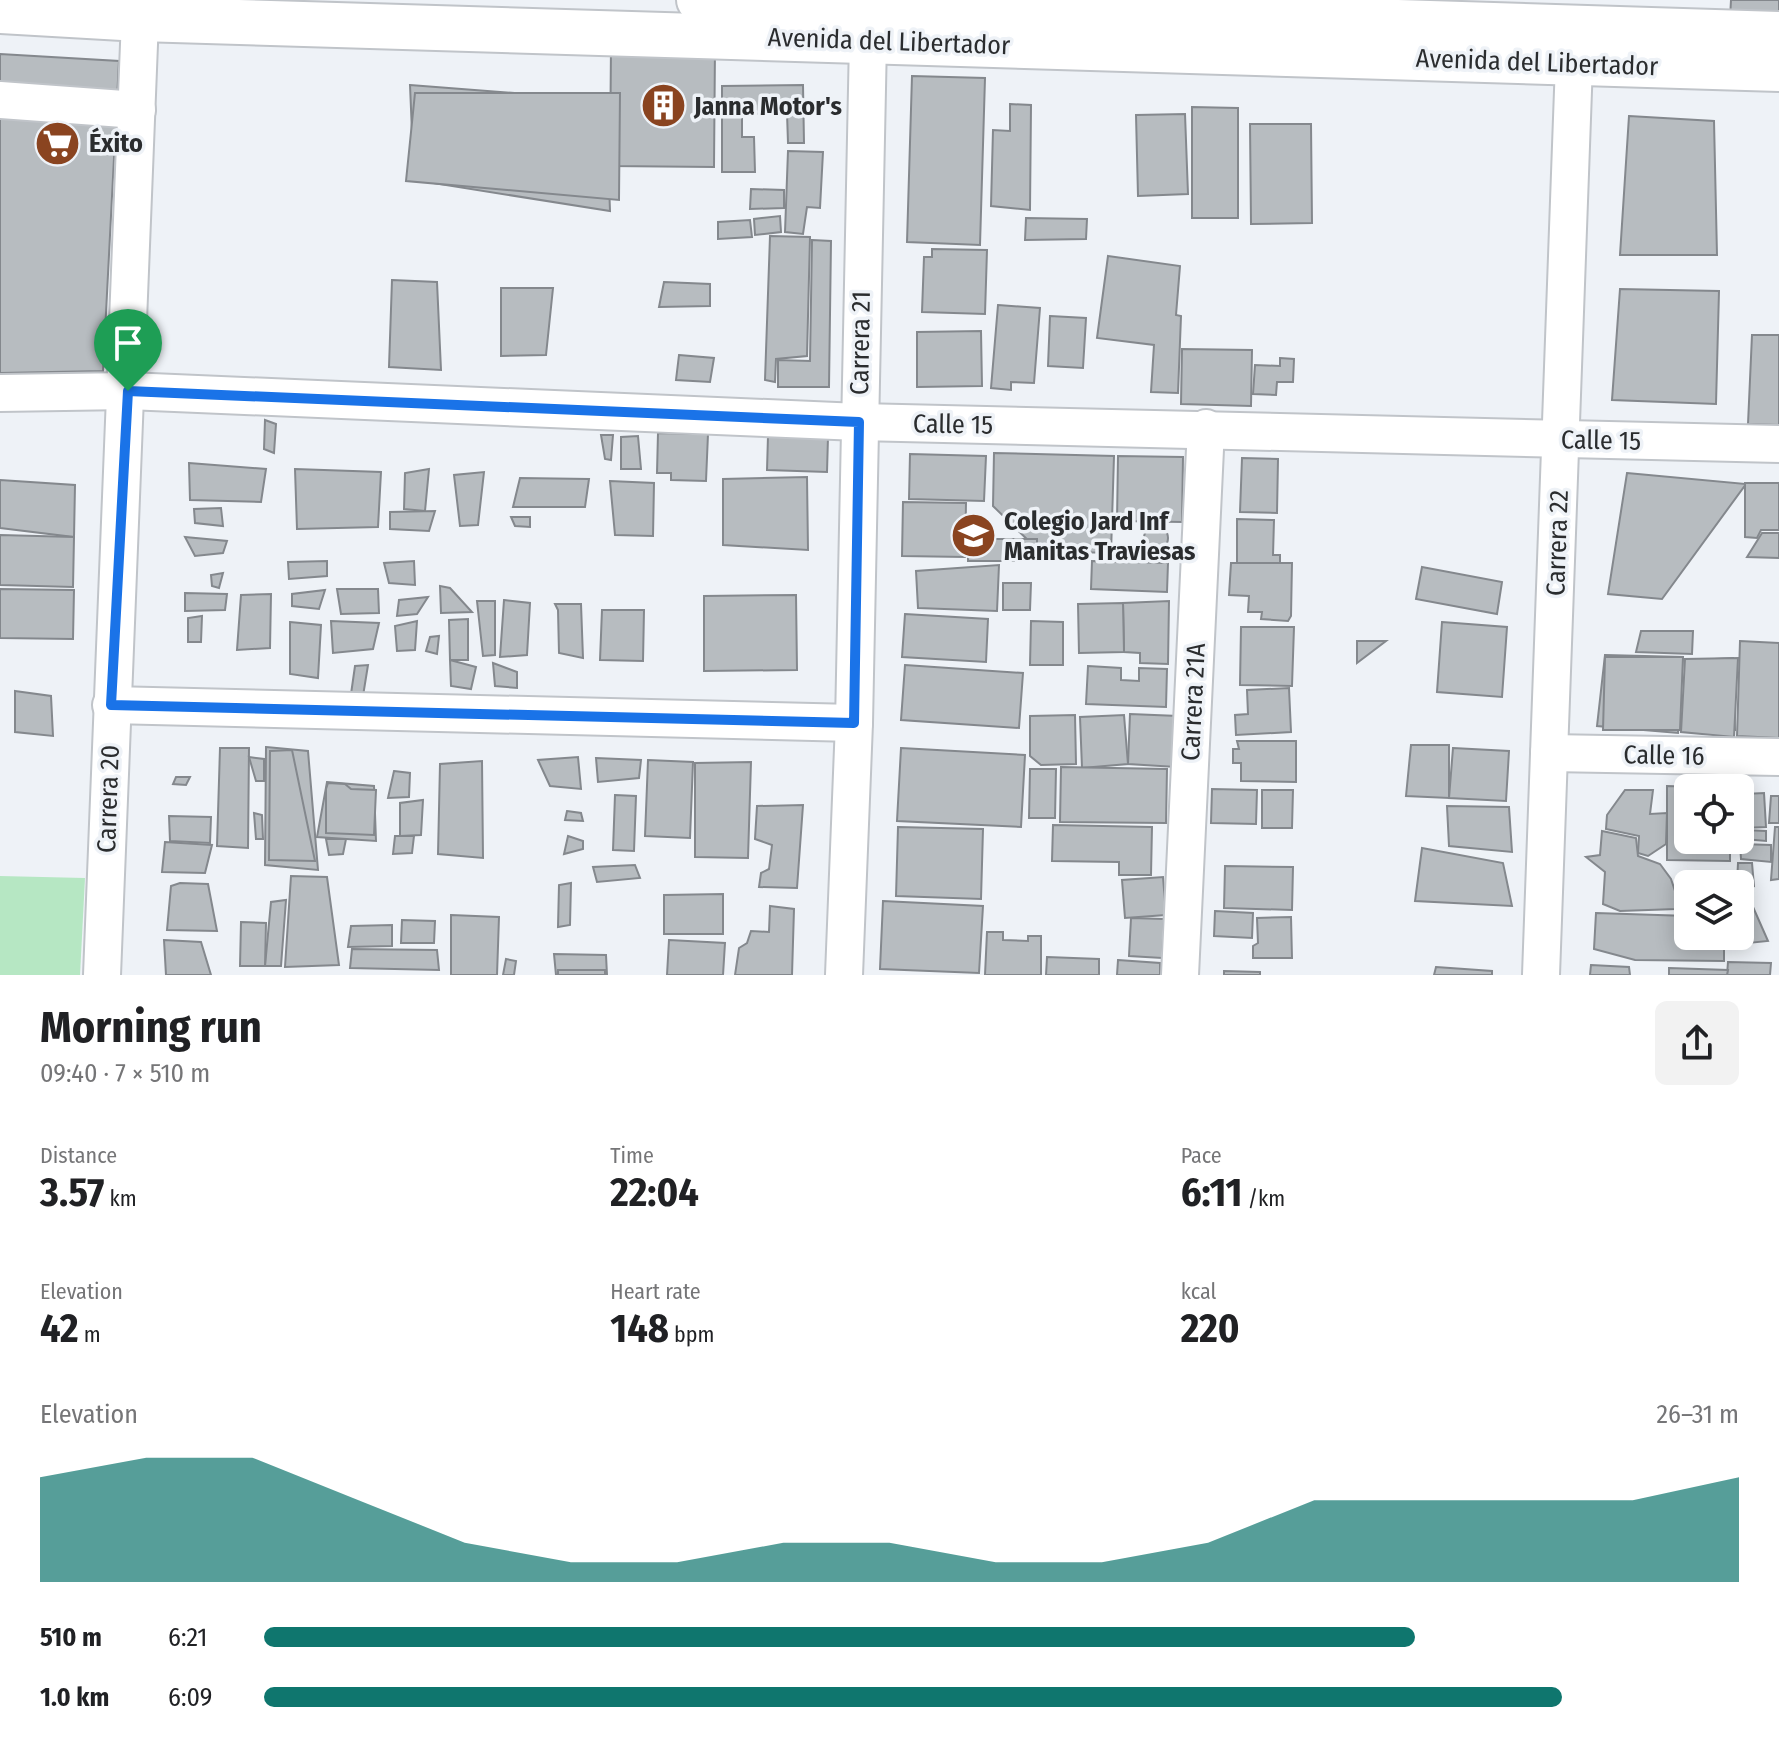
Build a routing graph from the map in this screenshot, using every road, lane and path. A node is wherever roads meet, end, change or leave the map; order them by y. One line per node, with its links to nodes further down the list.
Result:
1 (699, 0): 5 (main road, Avenida del Libertador)
2 (138, 9): 3 (main road, Avenida del Libertador); 5 (main road, Avenida del Libertador); 10 (street, Carrera 20)
3 (0, 11)
4 (1493, 13): 5 (main road, Avenida del Libertador); 6 (main road, Avenida del Libertador)
5 (872, 15): 7 (main road, Avenida del Libertador); 13 (street, Carrera 21)
6 (1779, 34)
7 (1574, 63): 8 (main road, Avenida del Libertador); 15 (street, Carrera 22)
8 (1779, 69)
9 (0, 100): 10 (street)
10 (137, 110): 11 (street, Carrera 20)
11 (128, 391): 12 (street, Calle 15); 13 (street, Calle 15); 17 (street, Carrera 20)
12 (0, 393)
13 (859, 422): 14 (street, Calle 15); 18 (street, Carrera 21)
14 (1206, 428): 15 (street, Calle 15); 23 (street, Carrera 21A)
15 (1561, 439): 16 (street, Calle 15); 19 (street, Carrera 22)
16 (1779, 444)
17 (111, 705): 18 (street); 21 (street, Carrera 20)
18 (854, 723): 22 (street, Carrera 21)
19 (1549, 753): 20 (street, Calle 16); 24 (street, Carrera 22)
20 (1779, 757)
21 (102, 975)
22 (844, 975)
23 (1180, 975)
24 (1541, 975)

